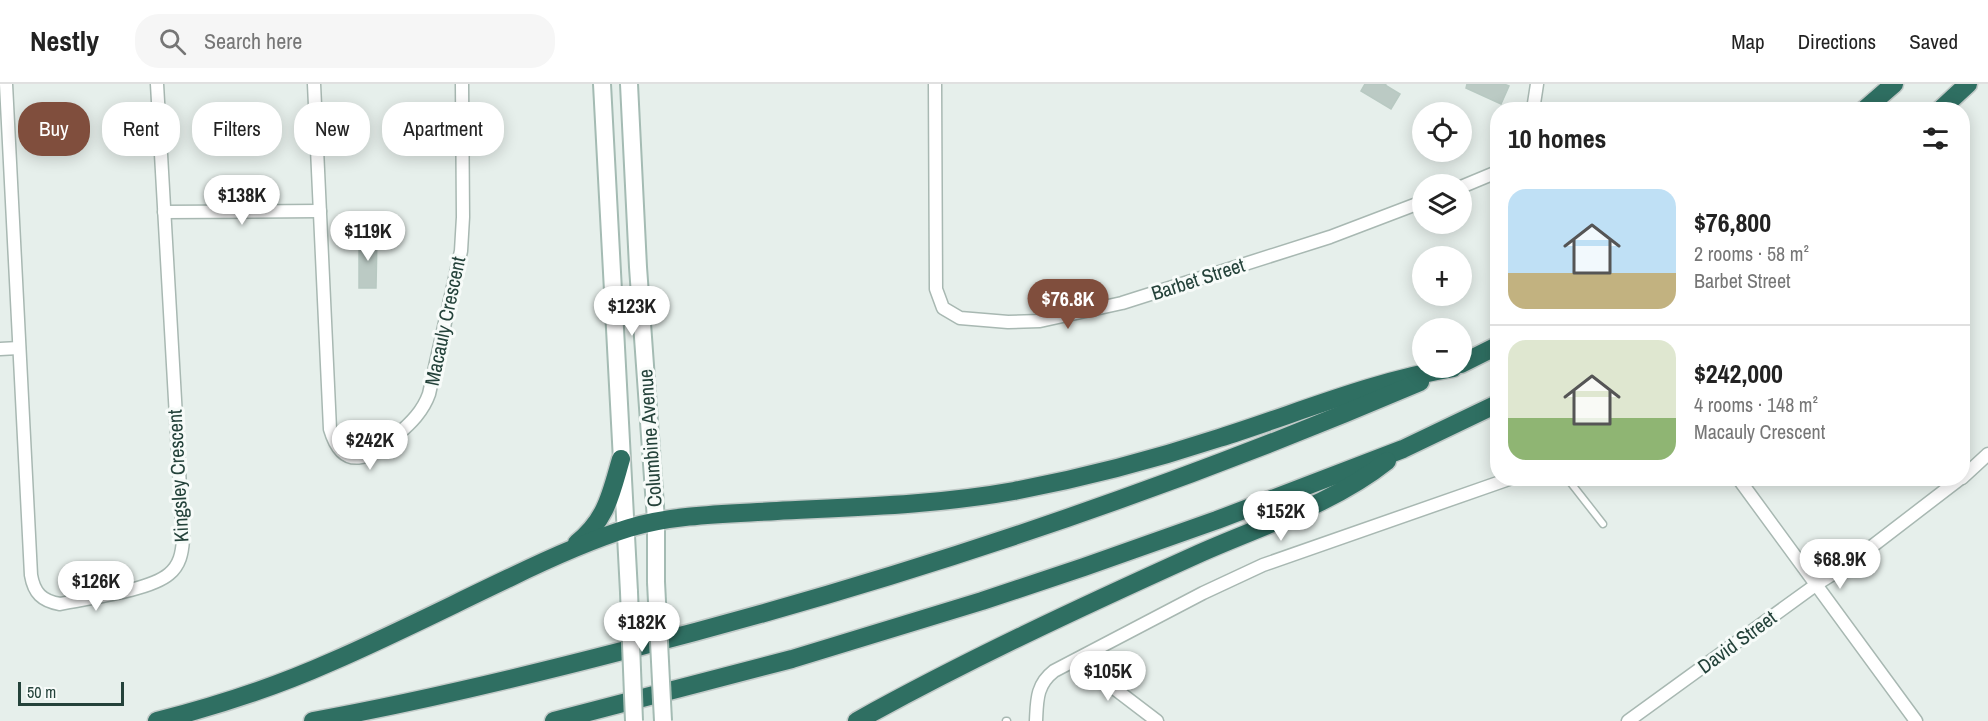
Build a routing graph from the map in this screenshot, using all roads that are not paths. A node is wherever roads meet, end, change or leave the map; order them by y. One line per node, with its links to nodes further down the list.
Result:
1 (6, 84): 19 (street, Kingsley Crescent)
2 (157, 84): 18 (street, Kingsley Crescent)
3 (314, 84): 17 (street, Macauly Crescent)
4 (462, 84): 17 (street, Macauly Crescent)
5 (602, 84): 27 (main road, Columbine Avenue)
6 (629, 84): 34 (main road, Columbine Avenue)
7 (935, 84): 16 (street, Barbet Street)
8 (1537, 84): 11 (street)
9 (1894, 84): 12 (highway)
10 (1968, 84): 13 (highway)
11 (1534, 102)
12 (1873, 102)
13 (1949, 102)
14 (1490, 175): 15 (street)
15 (1472, 182)
16 (1412, 206)
17 (320, 211): 18 (street)
18 (164, 212): 19 (street, Kingsley Crescent)
19 (19, 348): 20 (street)
20 (0, 349)
21 (1490, 350): 22 (highway)
22 (1472, 358)
23 (1412, 375): 34 (highway)
24 (1431, 378): 41 (highway)
25 (1490, 407): 26 (highway)
26 (1403, 449): 42 (highway); 45 (highway)
27 (621, 459): 36 (main road, Columbine Avenue); 37 (highway)
28 (1986, 461): 29 (street, David Street)
29 (1970, 472)
30 (1490, 486): 39 (street)
31 (1573, 486): 35 (lane)
32 (1744, 486): 38 (street)
33 (1951, 486): 38 (street, David Street)
34 (656, 520): 36 (highway); 44 (main road, Columbine Avenue, bridge)
35 (1603, 524)
36 (624, 529): 37 (highway); 43 (main road, Columbine Avenue, bridge)
37 (566, 551): 40 (highway)
38 (1817, 584): 48 (street, David Street); 49 (street)
39 (1077, 660): 46 (street); 47 (street)
40 (157, 721)
41 (313, 721)
42 (554, 721)
43 (634, 721)
44 (663, 721)
45 (856, 721)
46 (1036, 721)
47 (1157, 721)
48 (1628, 721)
49 (1916, 721)

